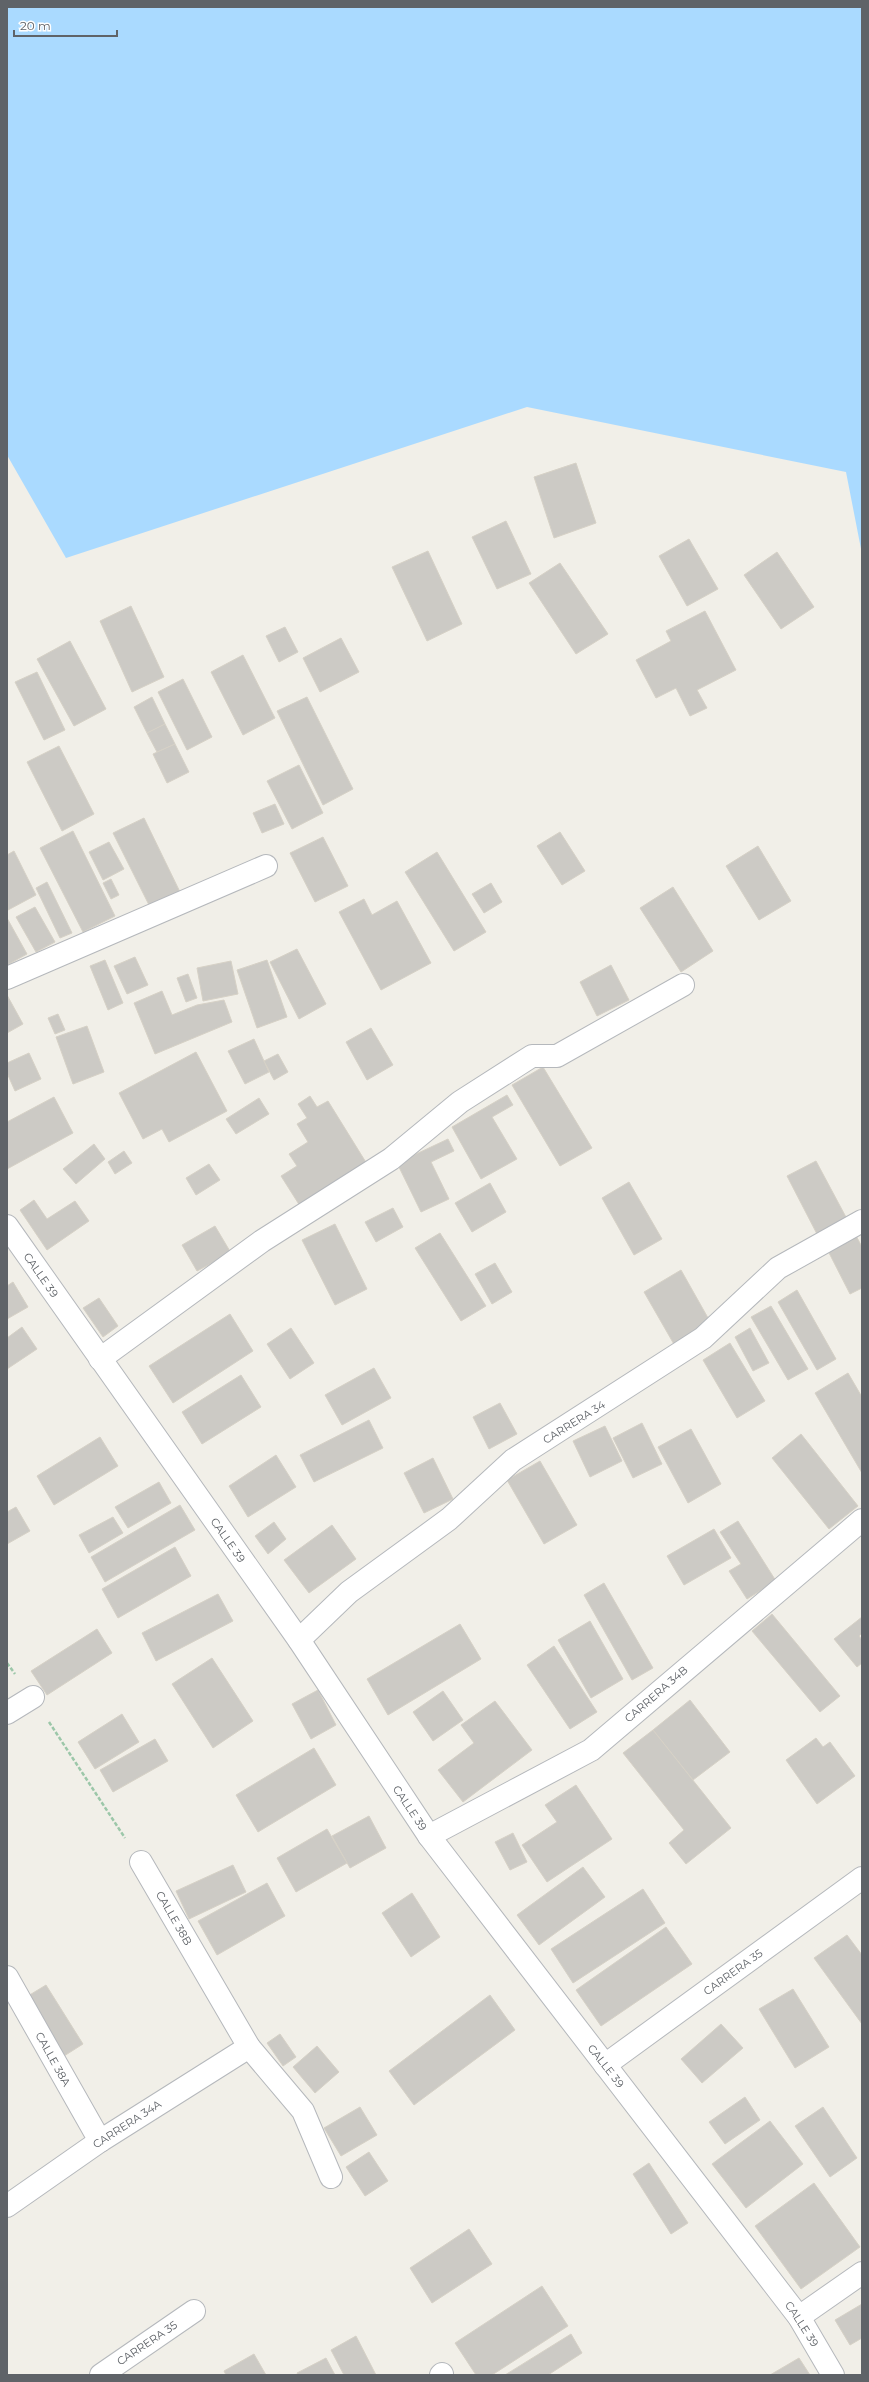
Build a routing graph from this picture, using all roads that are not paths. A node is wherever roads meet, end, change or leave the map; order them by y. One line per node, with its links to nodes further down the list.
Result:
1 (266, 866): 2 (street)
2 (7, 978)
3 (683, 985): 6 (street)
4 (862, 1221): 8 (street, CARRERA 34)
5 (7, 1226): 6 (street, CALLE 39)
6 (100, 1359): 8 (street, CALLE 39)
7 (862, 1520): 11 (street, CARRERA 34B)
8 (299, 1640): 11 (street, CALLE 39)
9 (33, 1697): 10 (street)
10 (7, 1713)
11 (429, 1836): 16 (street, CALLE 39)
12 (141, 1862): 15 (street, CALLE 38B)
13 (862, 1878): 16 (street, CARRERA 35)
14 (7, 1978): 17 (street, CALLE 38A)
15 (249, 2046): 17 (street, CARRERA 34A); 18 (street, CALLE 38B)
16 (605, 2065): 22 (street, CALLE 39)
17 (100, 2141): 19 (street, CARRERA 34A)
18 (331, 2177)
19 (7, 2206)
20 (862, 2273): 22 (street)
21 (194, 2311): 23 (street, CARRERA 35)
22 (800, 2317): 24 (street, CALLE 39)
23 (100, 2375)
24 (833, 2375)

